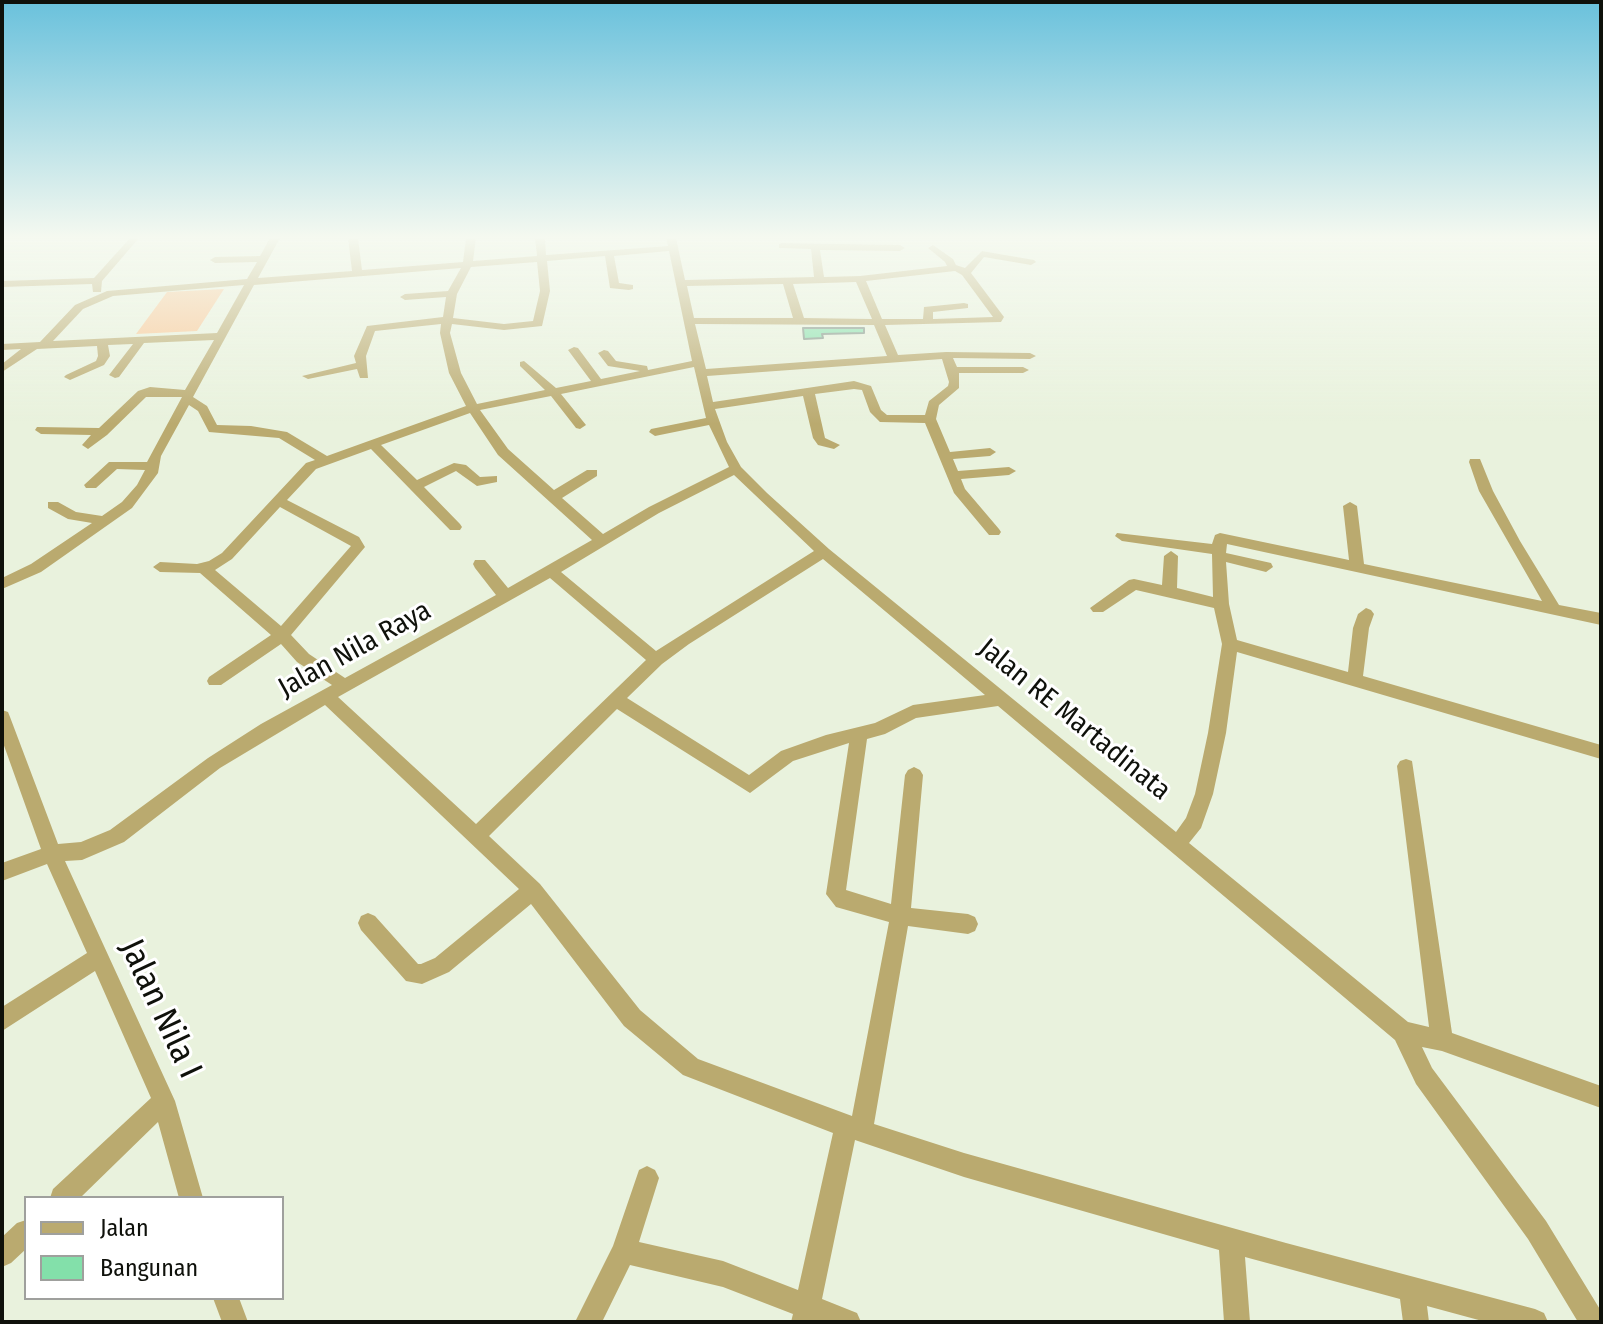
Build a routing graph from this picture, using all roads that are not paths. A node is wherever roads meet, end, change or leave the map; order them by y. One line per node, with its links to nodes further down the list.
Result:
1 (87, 300): 18 (street)
2 (241, 300): 15 (street)
3 (450, 300): 10 (street)
4 (543, 300): 10 (street)
5 (685, 300): 11 (street, Jalan RE Martadinata)
6 (793, 300): 13 (street)
7 (870, 300): 12 (street)
8 (986, 300): 14 (street)
9 (964, 306): 14 (street)
10 (445, 320): 32 (street); 38 (street)
11 (690, 321): 13 (street); 26 (street, Jalan RE Martadinata)
12 (881, 321): 13 (street); 14 (street); 24 (street)
13 (800, 322)
14 (928, 322)
15 (221, 336): 16 (street); 37 (street)
16 (141, 340): 17 (street); 31 (street)
17 (102, 342): 18 (street); 33 (street)
18 (38, 345): 19 (street); 27 (street)
19 (2, 347)
20 (574, 350): 34 (street)
21 (604, 353): 30 (street)
22 (946, 355): 23 (street); 24 (street); 28 (street)
23 (1030, 356)
24 (894, 358): 26 (street)
25 (524, 364): 35 (street)
26 (700, 368): 30 (street); 39 (street, Jalan RE Martadinata)
27 (2, 369)
28 (953, 370): 29 (street); 40 (street)
29 (1023, 370)
30 (647, 372): 34 (street)
31 (115, 375)
32 (308, 376)
33 (70, 377)
34 (597, 381): 35 (street)
35 (553, 391): 38 (street); 41 (street)
36 (808, 391): 39 (street); 40 (street); 47 (street)
37 (189, 396): 43 (street); 50 (street); 52 (street)
38 (473, 408): 45 (street); 60 (street)
39 (710, 413): 44 (street); 53 (street, Jalan RE Martadinata)
40 (930, 419): 49 (street)
41 (580, 425)
42 (41, 430): 43 (street)
43 (103, 432): 46 (street)
44 (655, 432)
45 (373, 444): 50 (street); 59 (street)
46 (88, 445)
47 (834, 445)
48 (990, 452): 49 (street)
49 (944, 456): 56 (street)
50 (323, 459): 61 (street)
51 (1475, 462): 83 (street)
52 (151, 466): 58 (street); 64 (street)
53 (736, 469): 68 (street, Jalan Nila Raya); 69 (street, Jalan RE Martadinata)
54 (1009, 471): 56 (street)
55 (592, 473): 60 (street)
56 (952, 476): 66 (street)
57 (492, 479): 59 (street)
58 (91, 485)
59 (414, 487): 65 (street)
60 (553, 497): 68 (street)
61 (279, 501): 76 (street); 86 (street)
62 (53, 505): 64 (street)
63 (1350, 506): 75 (street)
64 (105, 521): 78 (street)
65 (455, 527)
66 (994, 532)
67 (1122, 536): 70 (street)
68 (602, 541): 77 (street, Jalan Nila Raya)
69 (824, 552): 88 (street); 94 (street, Jalan RE Martadinata)
70 (1219, 553): 74 (street); 75 (street); 81 (street)
71 (1171, 556): 79 (street)
72 (480, 564): 80 (street)
73 (160, 567): 76 (street)
74 (1266, 567)
75 (1357, 567): 83 (street)
76 (204, 569): 86 (street)
77 (551, 571): 80 (street, Jalan Nila Raya); 88 (street)
78 (2, 584)
79 (1169, 591): 81 (street); 82 (street)
80 (506, 596): 91 (street, Jalan Nila Raya)
81 (1221, 604): 87 (street)
82 (1098, 608)
83 (1555, 610): 85 (street)
84 (1366, 614): 89 (street)
85 (1601, 619)
86 (282, 635): 90 (street); 91 (street)
87 (1230, 644): 89 (street); 101 (street)
88 (656, 660): 93 (street)
89 (1355, 678): 97 (street)
90 (215, 681)
91 (344, 685): 92 (street, Jalan Nila Raya)
92 (326, 696): 100 (street); 102 (street, Jalan Nila Raya)
93 (617, 700): 96 (street); 100 (street)
94 (1008, 704): 96 (street); 101 (street, Jalan RE Martadinata)
95 (2, 717): 102 (street, Jalan Nila I)
96 (858, 742): 105 (street)
97 (1601, 752)
98 (1406, 766): 111 (street)
99 (914, 775): 105 (street)
100 (475, 837): 104 (street)
101 (1178, 844): 110 (street, Jalan RE Martadinata)
102 (52, 853): 103 (street, Jalan Nila Raya); 108 (street, Jalan Nila I)
103 (2, 872)
104 (533, 890): 106 (street); 114 (street)
105 (900, 916): 107 (street); 114 (street)
106 (368, 923)
107 (968, 924)
108 (97, 958): 109 (street); 113 (street, Jalan Nila I)
109 (2, 1020)
110 (1403, 1032): 111 (street, Jalan RE Martadinata); 131 (street)
111 (1442, 1040): 112 (street, Jalan RE Martadinata)
112 (1601, 1097)
113 (164, 1101): 116 (street); 117 (street, Jalan Nila I)
114 (854, 1128): 119 (street); 124 (street)
115 (647, 1178): 120 (street)
116 (64, 1196)
117 (190, 1196)
118 (24, 1234): 121 (street)
119 (1231, 1241): 122 (street); 128 (street)
120 (624, 1251): 124 (street); 126 (street)
121 (2, 1254)
122 (1412, 1290): 129 (street); 130 (street)
123 (227, 1300): 125 (street)
124 (805, 1314): 127 (street)
125 (235, 1322)
126 (588, 1322)
127 (848, 1322)
128 (1237, 1322)
129 (1416, 1322)
130 (1535, 1322)
131 (1593, 1322)

